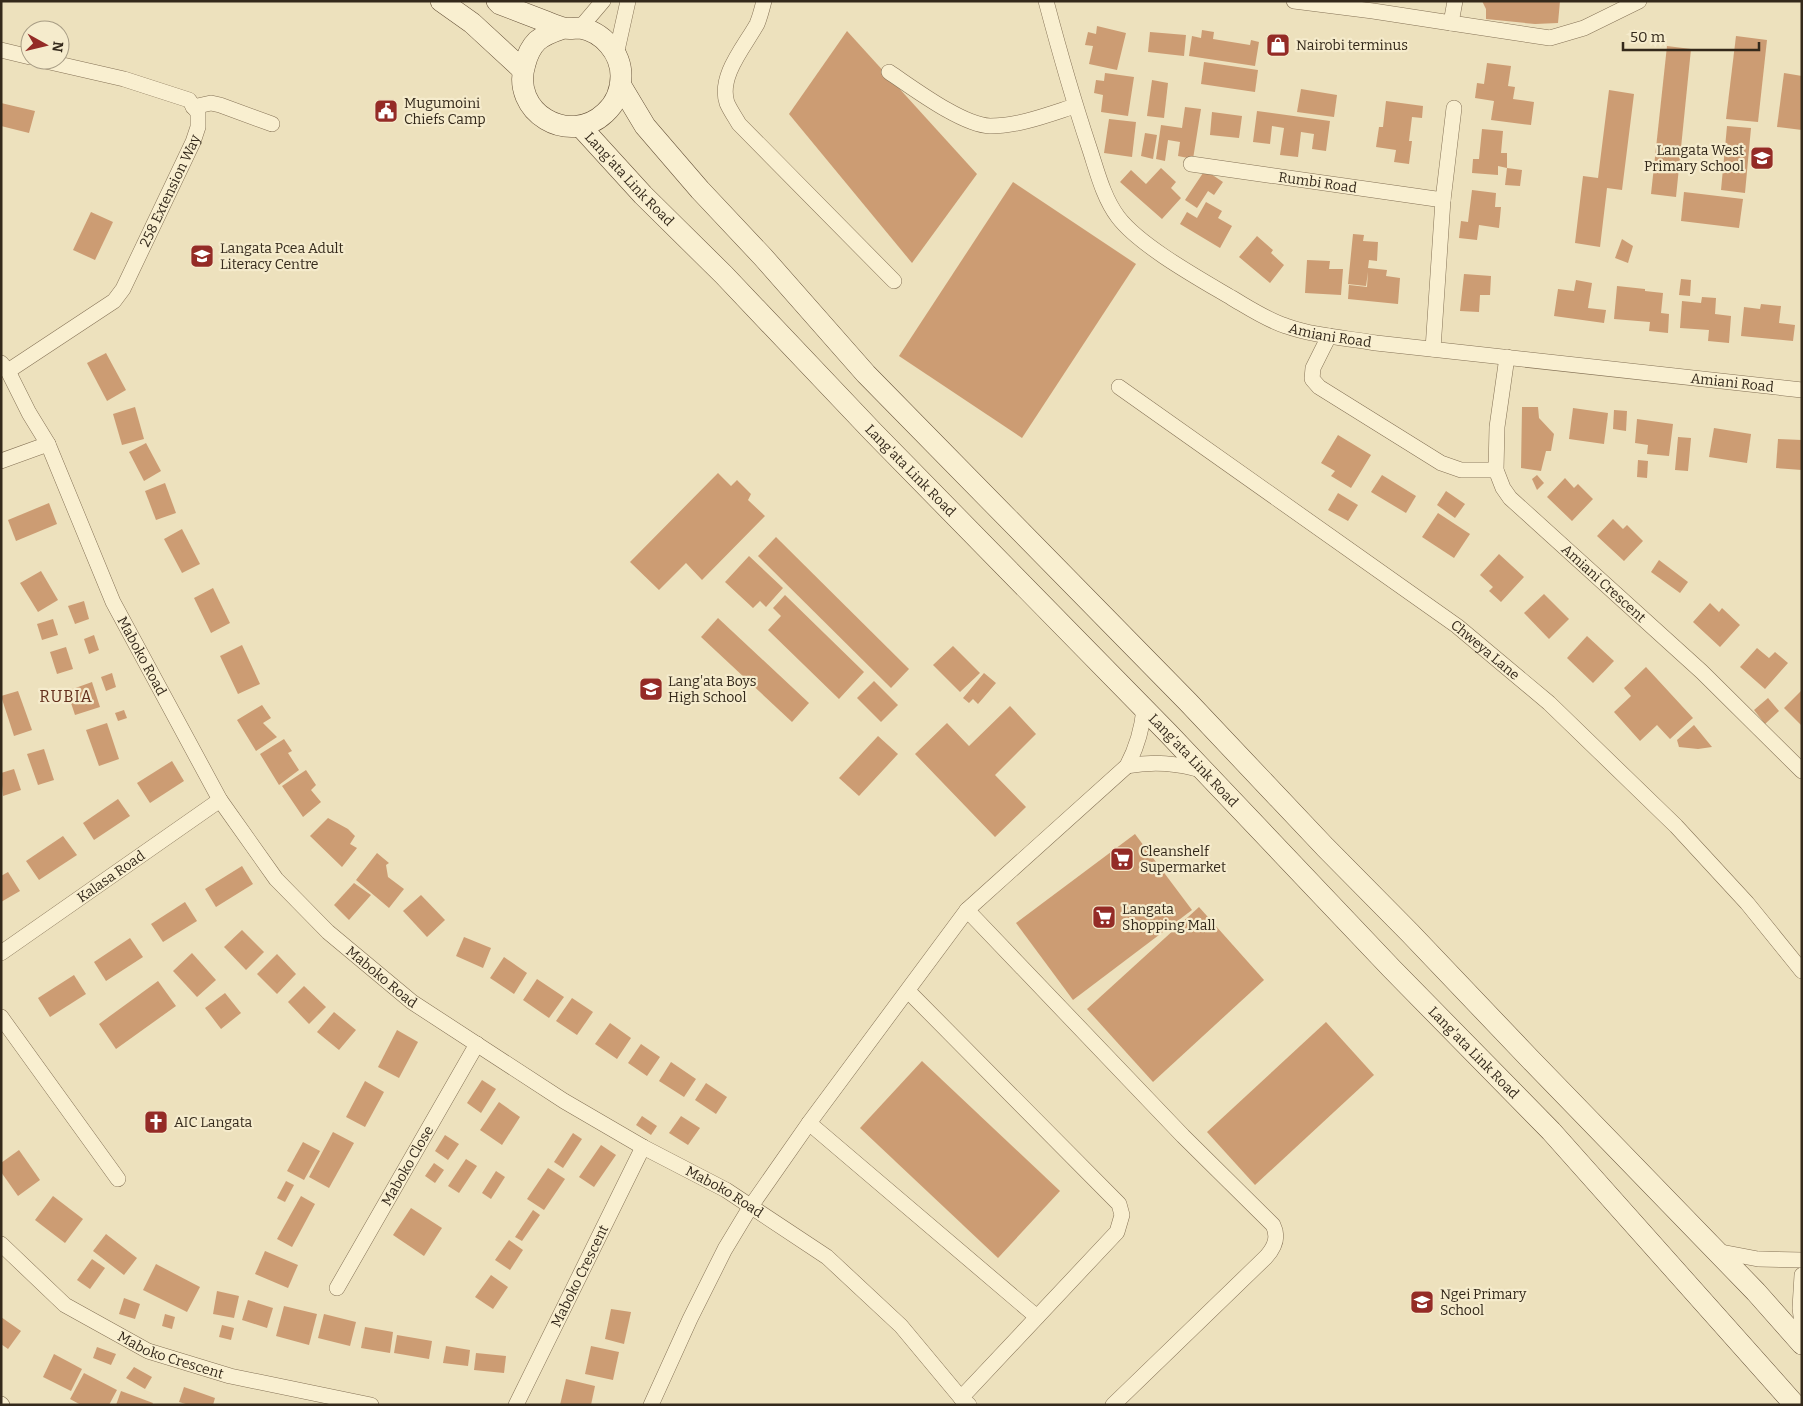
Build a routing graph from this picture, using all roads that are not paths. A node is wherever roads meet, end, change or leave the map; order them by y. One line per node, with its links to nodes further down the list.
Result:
1 (442, 1): 17 (main road)
2 (497, 1): 12 (main road)
3 (603, 1): 12 (street)
4 (628, 1): 15 (street)
5 (764, 1): 27 (street)
6 (1046, 1): 20 (street, Amiani Road)
7 (1294, 1): 10 (street)
8 (1455, 1): 11 (street)
9 (1639, 1): 11 (street)
10 (1373, 6): 11 (street)
11 (1451, 23)
12 (572, 28): 15 (main road); 17 (main road)
13 (1, 50): 14 (street)
14 (20, 55)
15 (616, 55): 19 (main road)
16 (70, 67): 21 (street)
17 (523, 70): 24 (main road)
18 (889, 72): 20 (street)
19 (621, 86): 24 (main road); 53 (main road)
20 (1075, 106): 28 (street, Amiani Road)
21 (193, 107): 23 (street); 31 (street, 258 Extension Way)
22 (1454, 108): 26 (street)
23 (272, 124)
24 (581, 127): 37 (main road, Lang'ata Link Road)
25 (1191, 164): 26 (street, Rumbi Road)
26 (1443, 200): 29 (street)
27 (894, 281)
28 (1329, 336): 29 (street, Amiani Road); 36 (street)
29 (1432, 349): 30 (street, Amiani Road)
30 (1507, 357): 33 (street, Amiani Road); 36 (street, Amiani Crescent)
31 (5, 367): 34 (street, Maboko Road)
32 (1119, 387): 44 (street, Chweya Lane)
33 (1802, 390)
34 (48, 444): 35 (street); 41 (street, Maboko Road)
35 (1, 461)
36 (1496, 470): 39 (street, Amiani Crescent)
37 (1144, 709): 38 (street); 40 (main road, Lang'ata Link Road)
38 (1127, 766): 40 (street); 42 (street)
39 (1802, 771)
40 (1205, 772): 65 (main road, Lang'ata Link Road)
41 (220, 800): 43 (street, Kalasa Road); 47 (street, Maboko Road)
42 (967, 910): 45 (street); 64 (street)
43 (1, 953)
44 (1802, 971)
45 (908, 991): 48 (street); 57 (street)
46 (1, 1017): 50 (street)
47 (478, 1044): 49 (street, Maboko Road); 56 (street, Maboko Close)
48 (809, 1124): 51 (street); 57 (street)
49 (643, 1147): 51 (street, Maboko Road); 62 (street, Maboko Crescent)
50 (118, 1179)
51 (751, 1206): 60 (street, Maboko Road); 63 (street)
52 (1, 1244): 61 (street, Maboko Crescent)
53 (1716, 1251): 54 (street); 59 (main road)
54 (1802, 1260)
55 (1802, 1274): 58 (street)
56 (337, 1288)
57 (1037, 1317): 60 (street)
58 (1802, 1324)
59 (1802, 1344)
60 (965, 1401)
61 (371, 1405)
62 (516, 1405)
63 (651, 1405)
64 (1112, 1405)
65 (1795, 1405)

